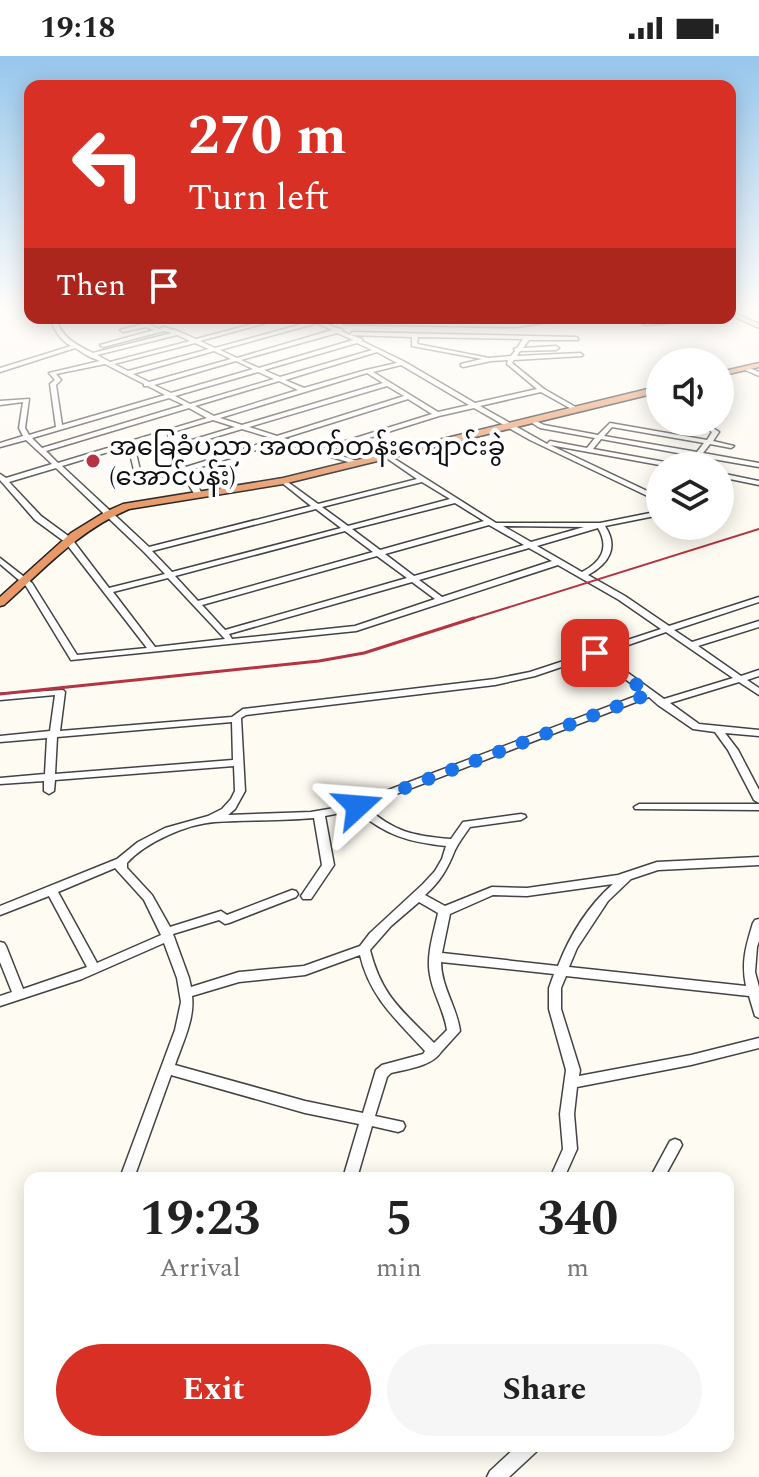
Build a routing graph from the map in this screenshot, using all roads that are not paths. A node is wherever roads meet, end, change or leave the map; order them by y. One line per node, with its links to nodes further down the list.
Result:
1 (54, 375): 28 (street)
2 (131, 375): 13 (street)
3 (180, 375): 13 (street)
4 (238, 375): 17 (street)
5 (271, 375): 11 (street)
6 (292, 375): 11 (street)
7 (353, 375): 14 (street)
8 (374, 375): 12 (street)
9 (423, 375): 20 (street)
10 (524, 375): 15 (street)
11 (280, 379): 14 (street); 21 (street)
12 (386, 384): 18 (street); 29 (street)
13 (146, 385): 17 (street)
14 (303, 390): 25 (street)
15 (542, 390): 20 (street); 22 (street)
16 (646, 393): 22 (highway)
17 (169, 395): 21 (street); 24 (street)
18 (408, 397): 23 (street); 38 (street)
19 (0, 403): 36 (street)
20 (472, 405): 23 (street); 27 (street)
21 (189, 406): 25 (street); 30 (street)
22 (577, 410): 26 (highway)
23 (437, 414): 47 (street)
24 (91, 418): 28 (street); 30 (street)
25 (213, 418): 29 (street); 32 (street)
26 (532, 421): 27 (highway); 37 (street)
27 (510, 426): 39 (street); 51 (highway)
28 (59, 427): 36 (street)
29 (240, 428): 38 (street); 45 (street)
30 (105, 431): 41 (street); 46 (street)
31 (646, 432): 37 (street)
32 (162, 434): 41 (street); 45 (street)
33 (656, 436): 43 (street)
34 (670, 436): 40 (street)
35 (712, 436): 40 (street)
36 (27, 437): 42 (street); 46 (street)
37 (599, 437): 43 (street); 48 (street)
38 (278, 439): 47 (street); 59 (street)
39 (532, 439): 48 (street); 66 (street)
40 (707, 442): 44 (street); 50 (street)
41 (127, 444): 56 (street); 59 (street)
42 (0, 445)
43 (648, 446): 49 (street); 52 (street)
44 (731, 446)
45 (172, 448): 59 (street)
46 (41, 450): 56 (street)
47 (323, 450): 55 (street)
48 (589, 450): 52 (street)
49 (681, 452)
50 (700, 452)
51 (387, 456): 55 (highway); 62 (street)
52 (637, 458): 53 (street); 58 (street)
53 (646, 460)
54 (734, 461): 57 (street)
55 (358, 463): 64 (highway)
56 (56, 465): 61 (street); 70 (street)
57 (755, 465): 63 (street)
58 (629, 468)
59 (186, 474): 67 (street)
60 (734, 478): 63 (street)
61 (3, 479): 75 (street)
62 (424, 479): 68 (street); 69 (street)
63 (740, 479): 65 (street)
64 (283, 481): 67 (highway); 69 (street)
65 (759, 483)
66 (646, 493)
67 (199, 495): 70 (highway)
68 (456, 500): 72 (street); 74 (street)
69 (314, 506): 74 (street); 77 (street)
70 (108, 513): 75 (highway); 77 (street)
71 (646, 516): 73 (street)
72 (493, 523): 73 (street); 76 (street); 78 (street)
73 (600, 525): 76 (street); 82 (street)
74 (345, 530): 78 (street); 81 (street)
75 (68, 540): 84 (highway); 85 (street)
76 (530, 546): 80 (street); 83 (street)
77 (147, 550): 81 (street)
78 (380, 553): 83 (street); 89 (street)
79 (0, 560): 84 (street)
80 (558, 562): 82 (street); 87 (street)
81 (171, 575): 85 (street); 89 (street)
82 (581, 575): 91 (street)
83 (414, 580): 87 (street); 92 (street)
84 (22, 581): 88 (highway); 95 (street)
85 (108, 591): 95 (street)
86 (759, 599): 91 (street)
87 (441, 600): 93 (street)
88 (0, 603)
89 (196, 604): 92 (street)
90 (759, 624): 94 (street)
91 (669, 628): 94 (street); 96 (street)
92 (224, 633): 93 (street)
93 (232, 643): 95 (street)
94 (692, 645): 98 (street)
95 (153, 650)
96 (595, 653): 100 (street); 103 (street)
97 (759, 673): 98 (street)
98 (740, 679): 99 (street); 102 (street)
99 (759, 692)
100 (649, 694): 102 (street); 113 (street)
101 (0, 697): 106 (street)
102 (661, 703): 104 (street)
103 (236, 719): 106 (street); 108 (street)
104 (720, 732): 105 (street); 112 (street)
105 (759, 733)
106 (54, 734): 107 (street); 109 (street)
107 (0, 739)
108 (238, 763): 109 (street); 118 (street)
109 (51, 776): 110 (street); 111 (street)
110 (0, 781)
111 (49, 791)
112 (759, 800)
113 (358, 806): 116 (street); 119 (street)
114 (639, 807): 115 (street)
115 (759, 807)
116 (319, 814): 118 (street); 125 (street)
117 (521, 817): 119 (street)
118 (217, 819): 121 (street)
119 (452, 843): 126 (street)
120 (759, 861): 122 (street)
121 (121, 862): 123 (street); 130 (street)
122 (627, 876): 128 (street); 135 (street)
123 (51, 889): 127 (street); 134 (street)
124 (292, 894): 130 (street)
125 (307, 896)
126 (419, 897): 128 (street); 132 (street)
127 (0, 911)
128 (445, 911): 133 (street)
129 (759, 923): 136 (street)
130 (167, 934): 134 (street); 137 (street)
131 (0, 946): 138 (street)
132 (364, 949): 137 (street); 142 (street)
133 (436, 957): 135 (street); 142 (street)
134 (94, 969): 138 (street)
135 (562, 969): 136 (street); 144 (street)
136 (756, 992): 140 (street)
137 (186, 993): 143 (street)
138 (19, 995): 139 (street)
139 (0, 1001)
140 (759, 1013)
141 (759, 1043): 144 (street)
142 (435, 1053): 145 (street)
143 (167, 1068): 145 (street); 148 (street)
144 (572, 1083): 150 (street)
145 (367, 1119): 146 (street); 149 (street)
146 (398, 1126)
147 (675, 1145): 151 (street)
148 (129, 1172)
149 (352, 1172)
150 (560, 1172)
151 (660, 1172)
152 (523, 1452): 153 (street)
153 (496, 1477)

